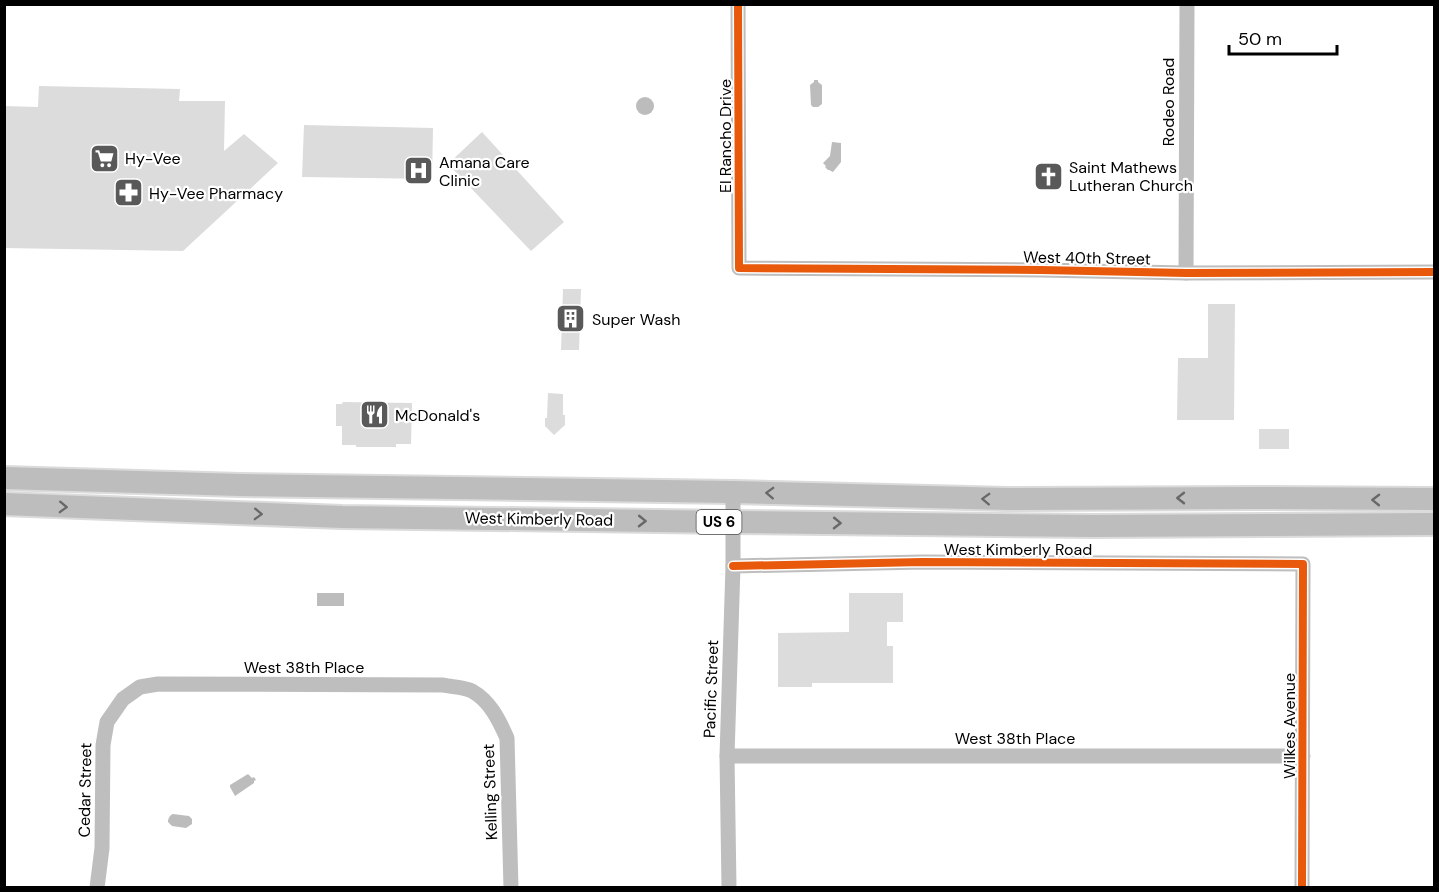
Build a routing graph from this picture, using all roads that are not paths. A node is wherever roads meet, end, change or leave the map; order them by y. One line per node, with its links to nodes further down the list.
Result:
1 (738, 4): 3 (street, El Rancho Drive)
2 (1187, 4): 5 (street, Rodeo Road)
3 (739, 268): 5 (street, West 40th Street)
4 (1434, 272): 5 (street, West 40th Street)
5 (1186, 273)
6 (4, 478): 7 (main road, West Kimberly Road / US 6)
7 (733, 492): 8 (main road, West Kimberly Road / US 6, one-way to 7); 10 (street, Pacific Street)
8 (1434, 499)
9 (4, 504): 10 (main road, West Kimberly Road / US 6, one-way to 10)
10 (733, 522): 11 (main road, West Kimberly Road / US 6, one-way to 11); 13 (street, Pacific Street)
11 (1434, 524)
12 (1303, 564): 13 (street, West Kimberly Road); 17 (street, Wilkes Avenue)
13 (733, 566): 16 (street, Pacific Street)
14 (123, 699): 15 (street, West 38th Place); 18 (street, Cedar Street)
15 (486, 701): 19 (street, Kelling Street)
16 (727, 756): 17 (street, West 38th Place); 20 (street, Pacific Street)
17 (1303, 756): 21 (street, Wilkes Avenue)
18 (97, 888)
19 (510, 888)
20 (729, 888)
21 (1302, 888)

